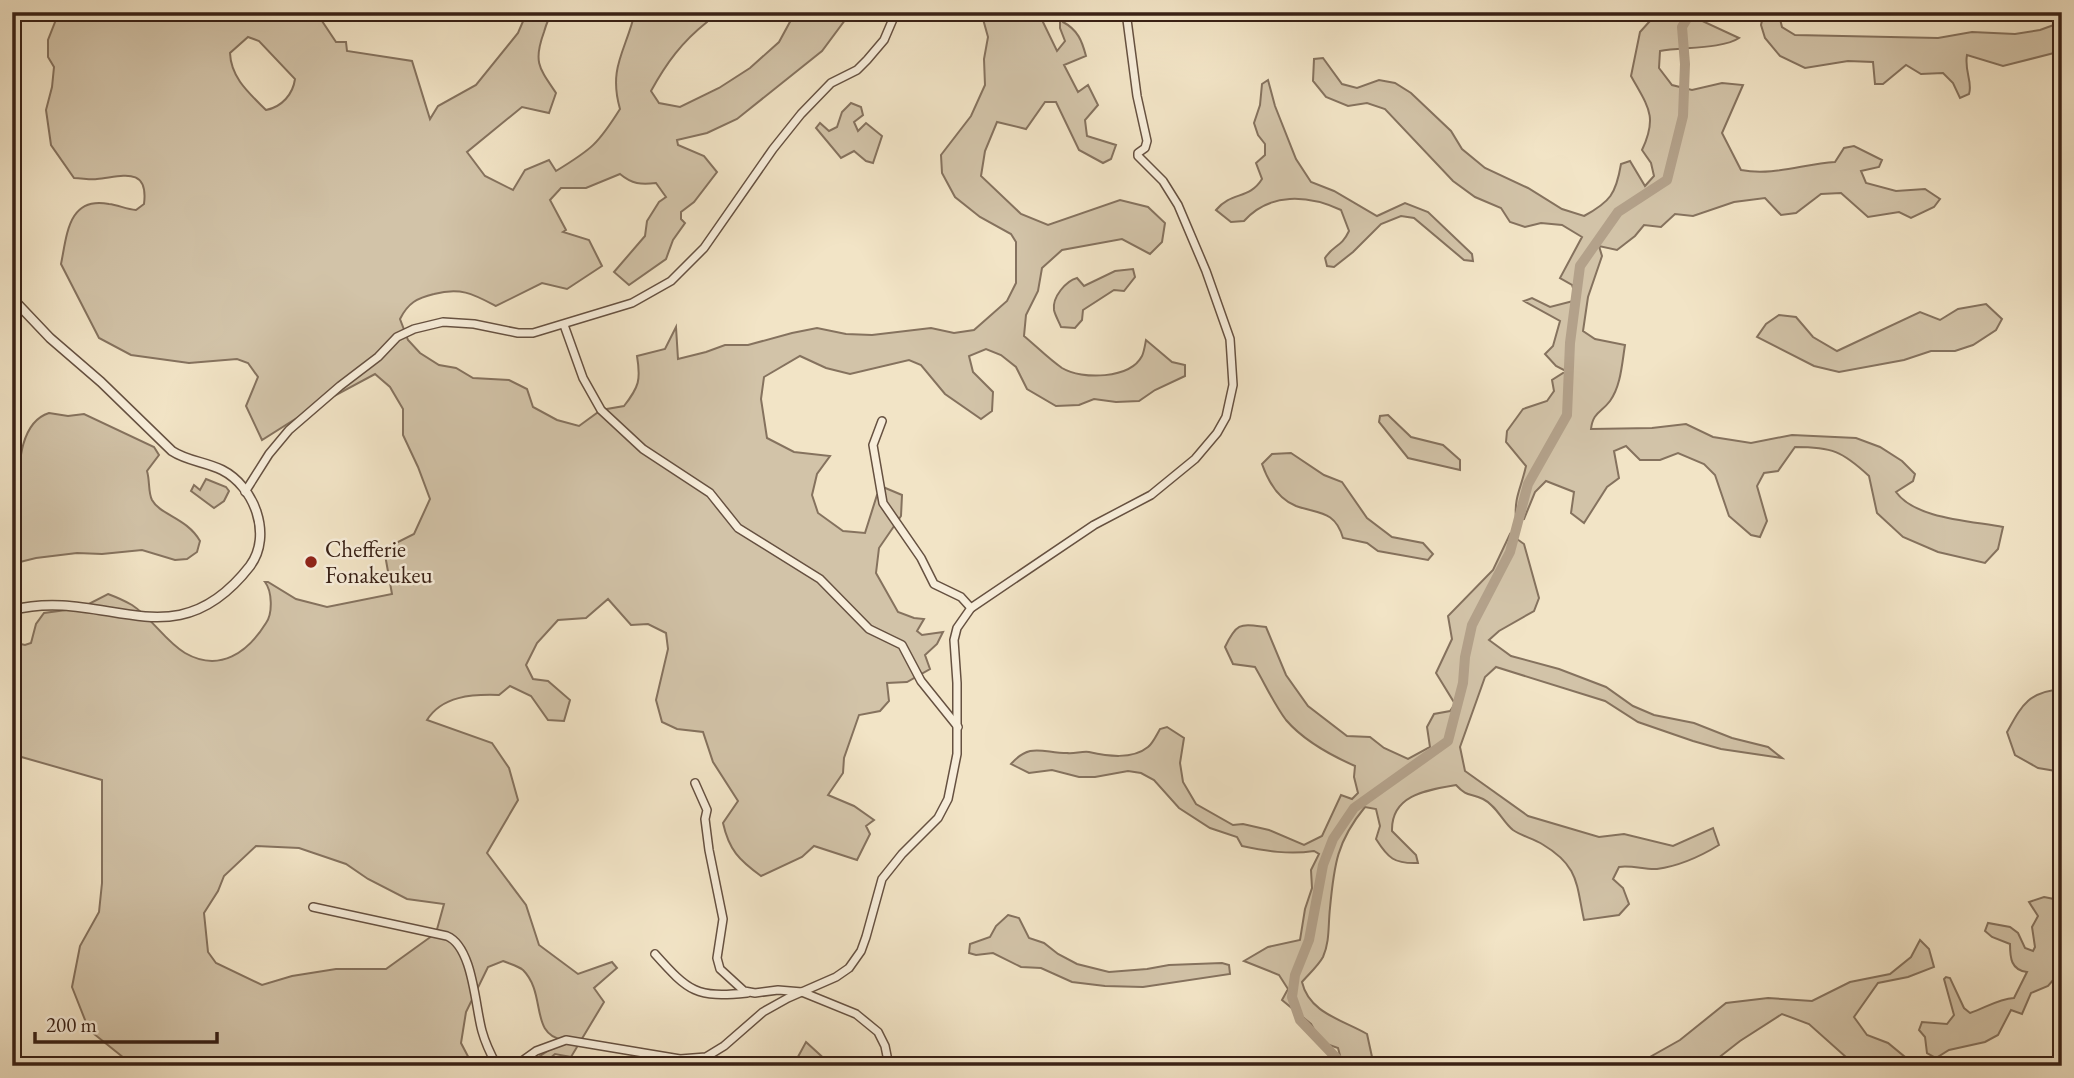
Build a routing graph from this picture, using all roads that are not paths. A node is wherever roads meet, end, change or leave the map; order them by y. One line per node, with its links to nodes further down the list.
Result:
1 (14, 12): 4 (street)
2 (896, 12): 6 (street)
3 (1126, 12): 9 (street)
4 (12, 17)
5 (12, 298): 8 (street)
6 (564, 325): 8 (street); 11 (street)
7 (882, 421): 9 (street)
8 (245, 492): 10 (street)
9 (971, 608): 11 (street)
10 (12, 610)
11 (958, 727): 16 (street)
12 (695, 783): 15 (street)
13 (313, 907): 18 (street)
14 (655, 954): 15 (street)
15 (748, 992): 16 (street)
16 (802, 992): 17 (street); 21 (street)
17 (706, 1057): 19 (street); 20 (street)
18 (497, 1066)
19 (515, 1066)
20 (709, 1066)
21 (889, 1066)

